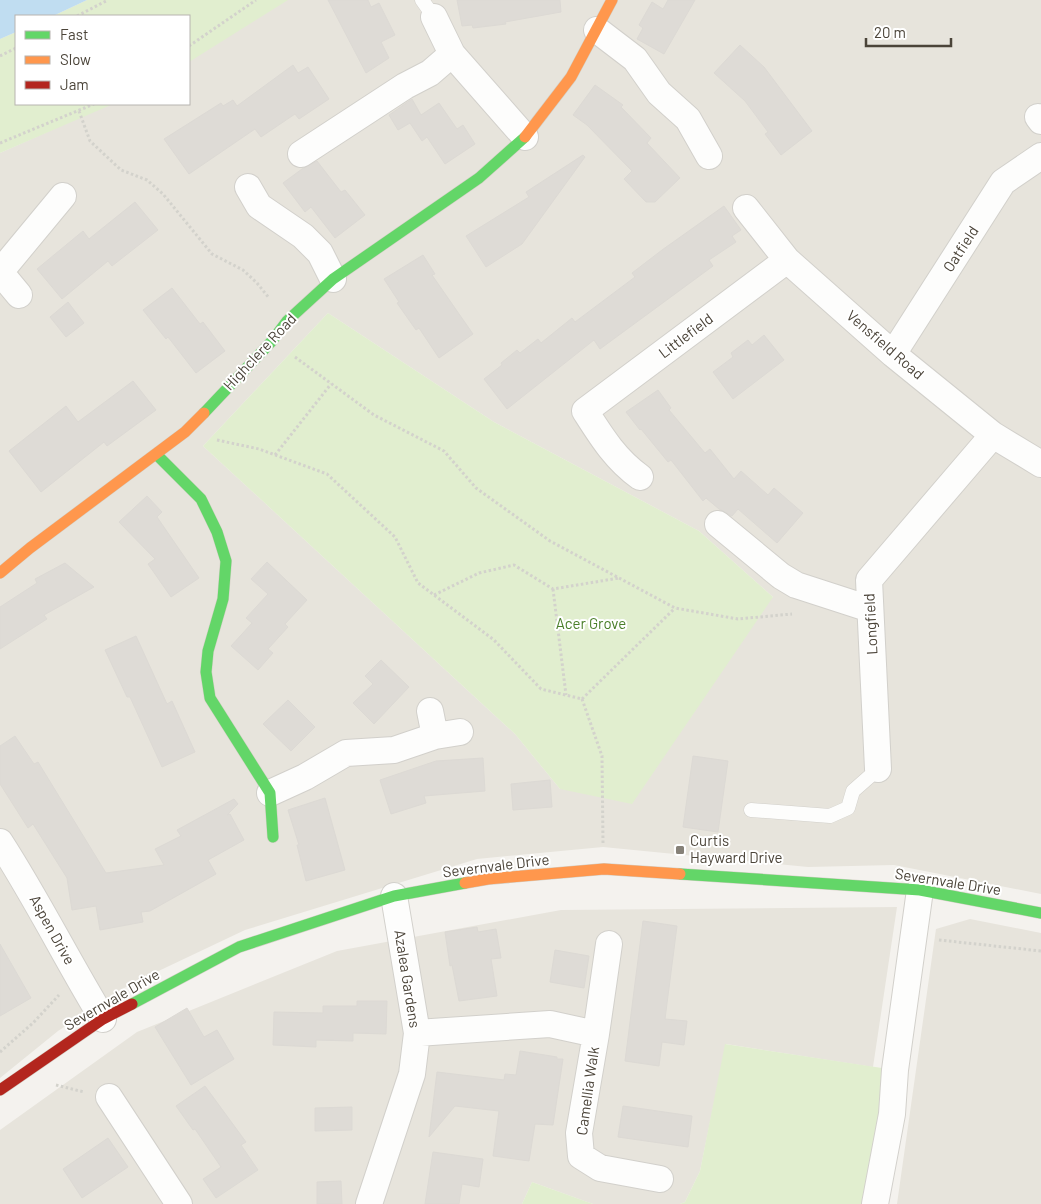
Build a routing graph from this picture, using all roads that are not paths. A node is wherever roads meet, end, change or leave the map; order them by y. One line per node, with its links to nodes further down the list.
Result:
1 (612, 0): 3 (street, Highclere Road)
2 (428, 9): 4 (street)
3 (597, 30): 5 (street, Highclere Road); 7 (street)
4 (452, 54): 5 (street); 6 (street)
5 (526, 137): 14 (street, Highclere Road)
6 (300, 154)
7 (709, 156)
8 (1041, 156): 16 (street, Oatfield)
9 (248, 188): 14 (street)
10 (63, 196): 13 (street)
11 (746, 208): 12 (street, Vensfield Road)
12 (788, 260): 16 (street, Vensfield Road); 20 (street, Littlefield)
13 (0, 272): 15 (street)
14 (333, 279): 18 (street, Highclere Road)
15 (19, 295)
16 (894, 354): 17 (street, Vensfield Road)
17 (993, 435): 19 (street, Vensfield Road); 23 (street, Longfield)
18 (157, 455): 22 (street, Highclere Road); 26 (street)
19 (1041, 464)
20 (640, 477)
21 (718, 524): 23 (street)
22 (0, 573)
23 (870, 609): 25 (street, Longfield)
24 (442, 726): 26 (street)
25 (878, 769): 27 (lane)
26 (270, 793): 28 (street)
27 (751, 810)
28 (273, 837)
29 (0, 842): 34 (street, Aspen Drive)
30 (920, 890): 31 (street, Severnvale Drive); 32 (street, Severnvale Drive); 42 (street)
31 (394, 896): 34 (street, Severnvale Drive); 35 (street, Azalea Gardens)
32 (1041, 913)
33 (609, 944): 36 (street)
34 (103, 1019): 37 (street, Severnvale Drive)
35 (417, 1033): 36 (street, Camellia Walk); 41 (street, Azalea Gardens)
36 (596, 1034): 39 (street, Camellia Walk)
37 (0, 1090)
38 (109, 1097): 40 (street)
39 (660, 1179)
40 (179, 1204)
41 (369, 1204)
42 (875, 1204)

